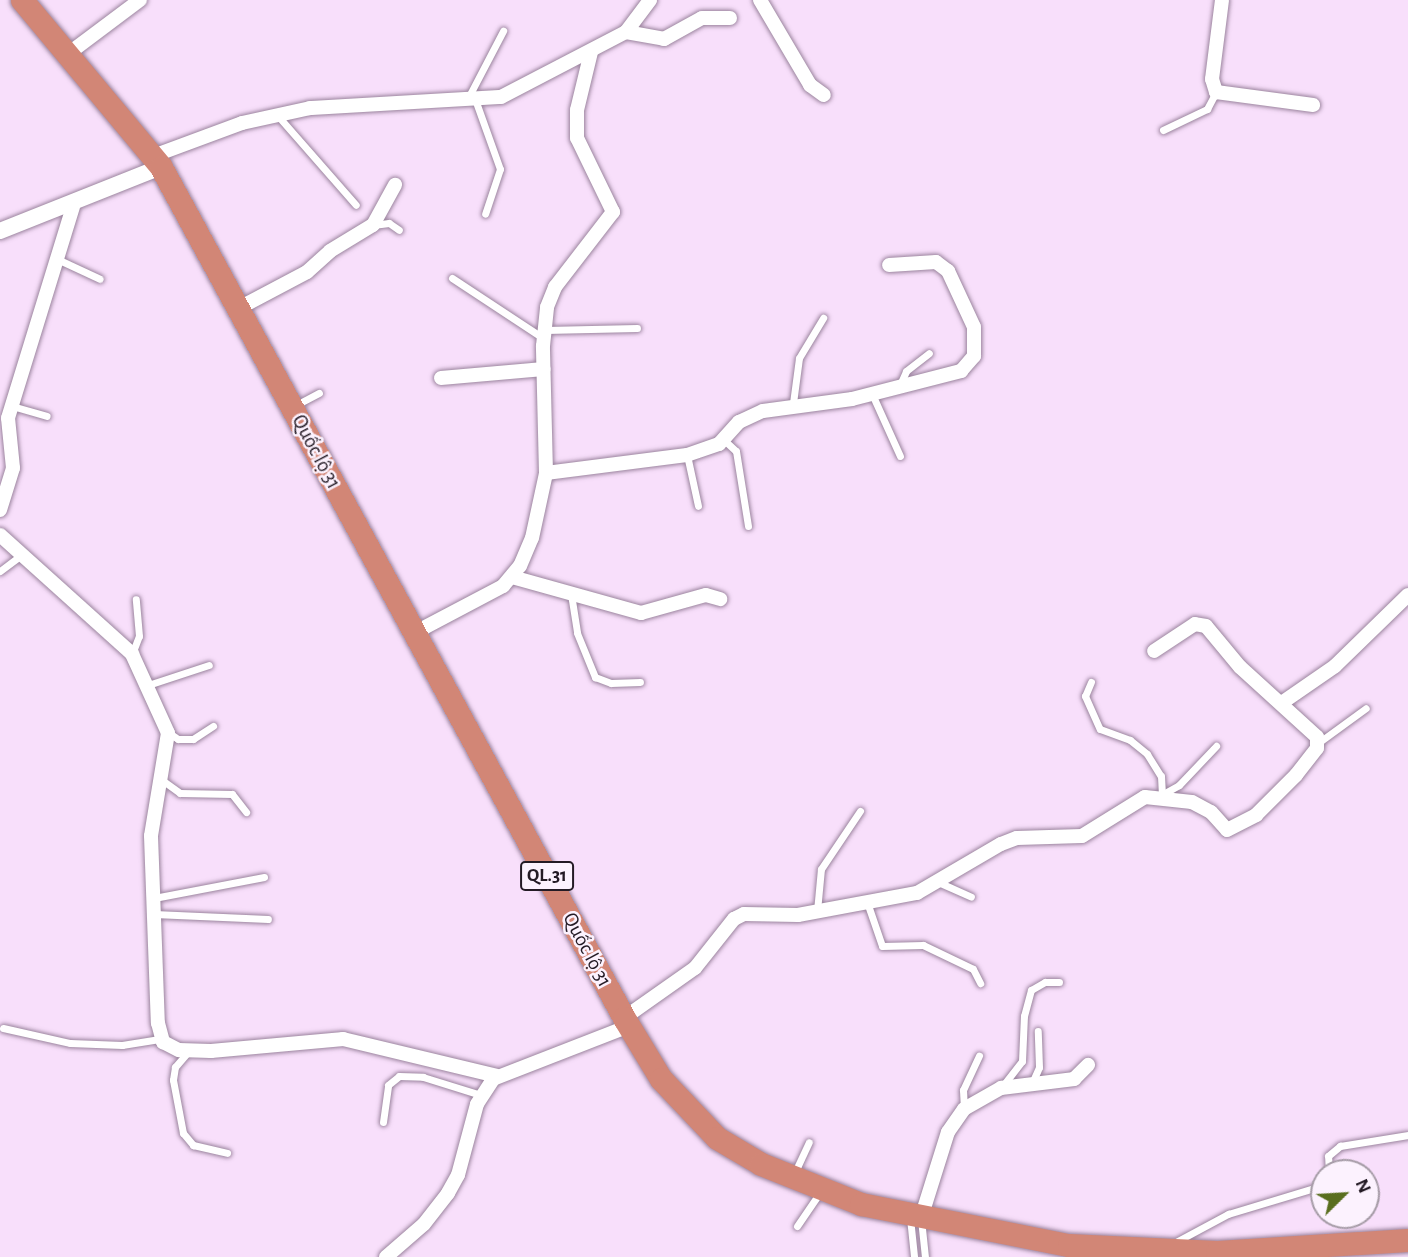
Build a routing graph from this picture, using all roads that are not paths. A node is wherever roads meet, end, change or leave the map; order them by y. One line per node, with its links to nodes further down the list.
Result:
1 (22, 0): 10 (highway, Quốc lộ 31 / QL.31)
2 (140, 0): 10 (street)
3 (650, 0): 8 (street)
4 (760, 0): 12 (street)
5 (1222, 0): 11 (street)
6 (730, 18): 8 (street)
7 (503, 31): 13 (lane)
8 (626, 32): 9 (street)
9 (591, 52): 13 (street); 32 (street)
10 (68, 54): 17 (highway, Quốc lộ 31 / QL.31)
11 (1216, 92): 14 (street); 16 (lane)
12 (824, 95)
13 (471, 102): 15 (street); 21 (lane)
14 (1313, 105)
15 (278, 115): 17 (street); 20 (lane)
16 (1163, 130)
17 (157, 161): 19 (street); 29 (highway, Quốc lộ 31 / QL.31)
18 (395, 185): 22 (street)
19 (74, 204): 24 (street); 25 (street)
20 (356, 205)
21 (485, 214)
22 (373, 225): 23 (lane); 29 (street)
23 (399, 230)
24 (0, 231)
25 (57, 259): 28 (lane); 40 (street)
26 (889, 265): 36 (street)
27 (452, 278): 32 (lane)
28 (100, 279)
29 (239, 308): 41 (highway, Quốc lộ 31 / QL.31)
30 (823, 318): 39 (lane)
31 (637, 328): 32 (lane)
32 (544, 334): 34 (street)
33 (929, 353): 36 (lane)
34 (544, 369): 35 (street); 46 (street)
35 (441, 378)
36 (899, 388): 38 (street)
37 (319, 393): 41 (lane)
38 (872, 394): 39 (street); 45 (lane)
39 (793, 403): 43 (street)
40 (11, 406): 42 (lane); 48 (street)
41 (292, 407): 58 (highway, Quốc lộ 31 / QL.31)
42 (47, 416)
43 (724, 440): 44 (street); 49 (lane)
44 (687, 455): 46 (street); 47 (lane)
45 (900, 456)
46 (546, 473): 53 (street)
47 (698, 506)
48 (0, 510)
49 (748, 526)
50 (0, 535): 51 (street)
51 (21, 555): 52 (lane); 60 (street)
52 (0, 571)
53 (512, 577): 54 (street); 58 (street)
54 (570, 593): 57 (street); 62 (lane)
55 (1408, 595): 65 (street)
56 (136, 599): 60 (lane)
57 (720, 599)
58 (414, 633): 85 (highway, Quốc lộ 31 / QL.31)
59 (1154, 651): 65 (street)
60 (132, 653): 64 (street)
61 (209, 664): 64 (lane)
62 (640, 682)
63 (1091, 682): 72 (lane)
64 (148, 685): 68 (street)
65 (1283, 702): 69 (street)
66 (1366, 708): 69 (lane)
67 (214, 726): 68 (lane)
68 (168, 733): 71 (street)
69 (1318, 743): 72 (street)
70 (1216, 746): 72 (lane)
71 (162, 779): 74 (lane); 78 (street)
72 (1163, 795): 76 (street)
73 (860, 811): 80 (lane)
74 (246, 812)
75 (264, 877): 78 (lane)
76 (938, 882): 77 (lane); 79 (street)
77 (971, 897)
78 (154, 898): 81 (street)
79 (868, 905): 80 (street); 84 (lane)
80 (817, 912): 85 (street)
81 (155, 915): 82 (lane); 88 (street)
82 (268, 919)
83 (1059, 982): 94 (lane)
84 (980, 983)
85 (626, 1022): 92 (street); 102 (highway, Quốc lộ 31 / QL.31)
86 (3, 1028): 88 (lane)
87 (1038, 1031): 93 (lane)
88 (160, 1039): 89 (street)
89 (188, 1051): 92 (street); 100 (lane)
90 (979, 1055): 96 (lane)
91 (1088, 1065): 93 (street)
92 (497, 1076): 95 (street)
93 (1031, 1084): 94 (street)
94 (1001, 1088): 96 (street)
95 (481, 1095): 97 (lane); 110 (street)
96 (964, 1109): 105 (street)
97 (383, 1122)
98 (1408, 1135): 101 (lane)
99 (809, 1142): 102 (lane)
100 (227, 1153)
101 (1328, 1159)
102 (793, 1178): 104 (highway, Quốc lộ 31 / QL.31)
103 (1310, 1189): 108 (lane)
104 (822, 1191): 105 (highway, Quốc lộ 31 / QL.31); 106 (lane)
105 (916, 1218): 109 (highway, Quốc lộ 31 / QL.31); 111 (lane); 112 (lane)
106 (797, 1226)
107 (1408, 1240): 108 (highway, Quốc lộ 31 / QL.31)
108 (1166, 1250): 109 (highway, Quốc lộ 31 / QL.31)
109 (1136, 1253)
110 (386, 1257)
111 (914, 1257)
112 (925, 1257)

